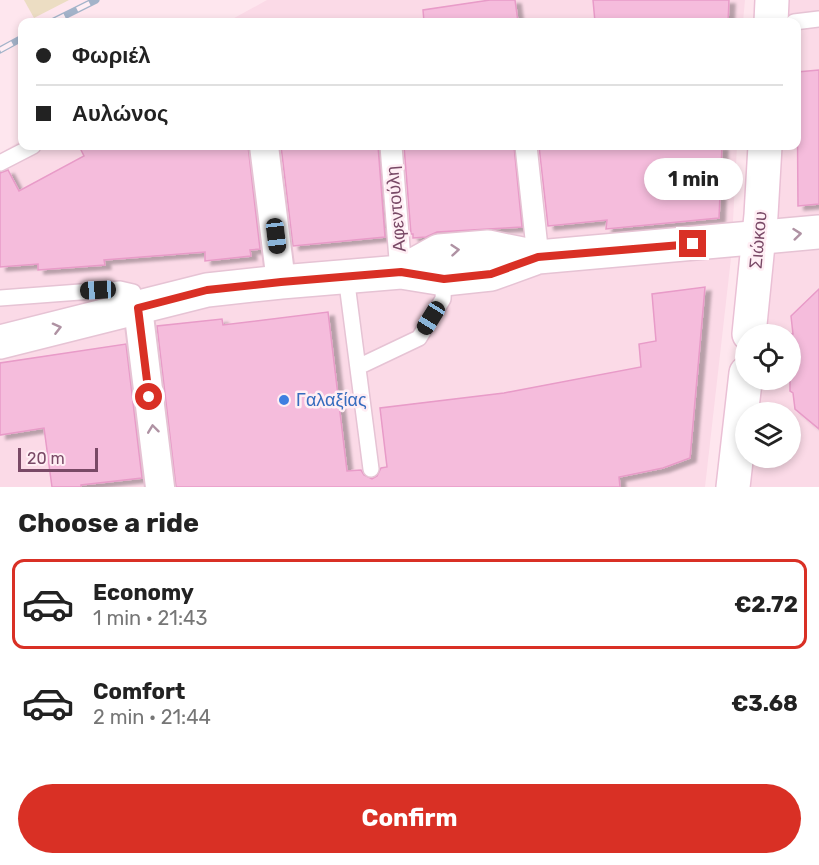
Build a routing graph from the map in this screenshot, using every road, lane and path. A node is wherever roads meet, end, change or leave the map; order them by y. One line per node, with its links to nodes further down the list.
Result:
1 (772, 0): 2 (street)
2 (771, 18)
3 (819, 19): 4 (lane)
4 (801, 21)
5 (25, 150): 10 (lane)
6 (264, 150): 17 (street)
7 (391, 150): 14 (street, Αφεντούλη)
8 (526, 150): 13 (street)
9 (765, 150): 12 (street, Σιώκου)
10 (0, 163)
11 (819, 232): 12 (street, one-way to 11)
12 (759, 238): 13 (street); 20 (street, Σιώκου)
13 (538, 257): 14 (street, one-way to 13); 16 (street)
14 (401, 272): 15 (street); 16 (street)
15 (346, 276): 17 (street); 22 (lane)
16 (444, 279): 22 (lane)
17 (281, 282): 19 (street)
18 (0, 298): 19 (lane)
19 (138, 308): 21 (street, one-way to 19); 25 (street, one-way to 19)
20 (750, 324)
21 (0, 342)
22 (358, 367): 24 (lane)
23 (744, 390): 26 (street)
24 (371, 469)
25 (160, 487)
26 (733, 487)

